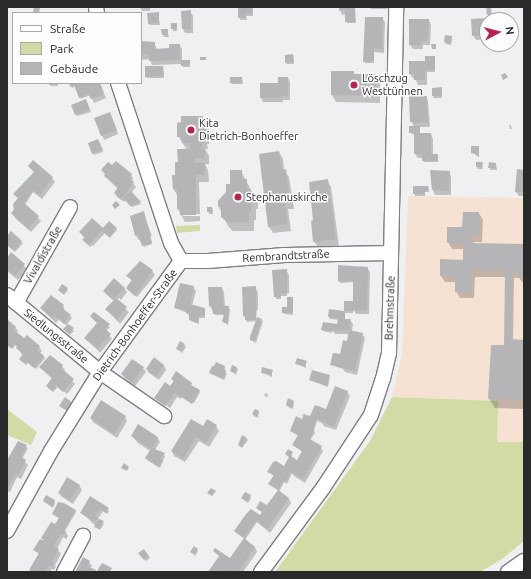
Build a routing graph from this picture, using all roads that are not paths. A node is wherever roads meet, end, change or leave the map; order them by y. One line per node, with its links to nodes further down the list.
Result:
1 (396, 7): 4 (street, Brehmstraße)
2 (118, 84): 5 (street, Dietrich-Bonhoeffer-Straße)
3 (70, 207): 6 (street, Vivaldistraße)
4 (392, 253): 5 (street, Rembrandtstraße); 13 (street, Brehmstraße)
5 (181, 261): 7 (street, Dietrich-Bonhoeffer-Straße)
6 (11, 299): 7 (street, Siedlungsstraße)
7 (100, 372): 8 (street, Siedlungsstraße); 9 (street, Dietrich-Bonhoeffer-Straße)
8 (164, 416)
9 (7, 531)
10 (83, 536): 12 (street)
11 (523, 565): 14 (street)
12 (64, 572)
13 (261, 572)
14 (508, 572)

